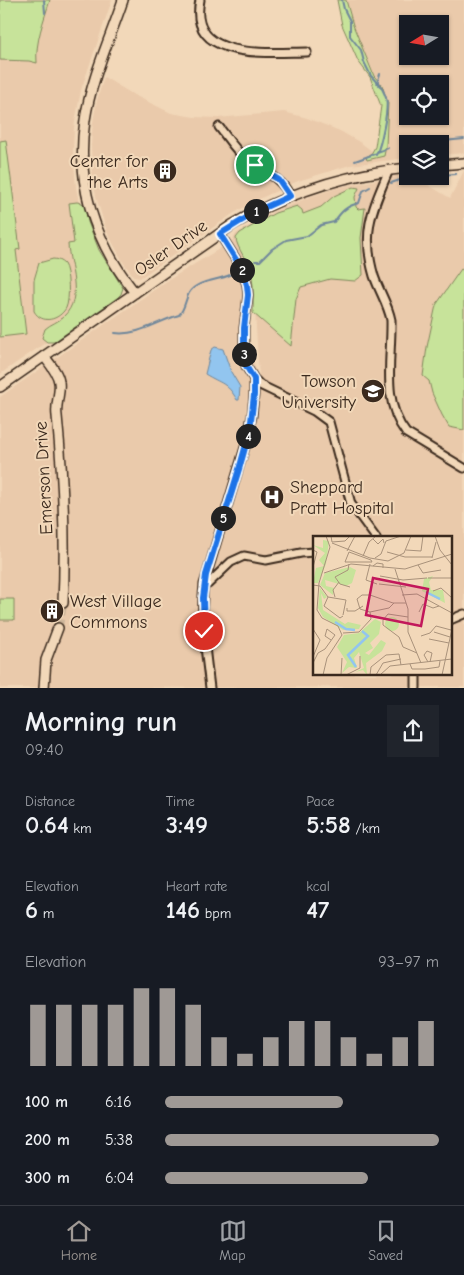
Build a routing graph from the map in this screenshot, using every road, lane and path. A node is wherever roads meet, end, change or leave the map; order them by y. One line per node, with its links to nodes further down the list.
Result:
1 (123, 0): 11 (street)
2 (200, 0): 3 (street)
3 (307, 52)
4 (219, 127): 9 (street)
5 (464, 163): 6 (street)
6 (449, 164)
7 (399, 169): 8 (street, Osler Drive)
8 (388, 170): 9 (street, Osler Drive); 15 (street)
9 (290, 196): 10 (street, Osler Drive)
10 (220, 234): 11 (street, Osler Drive); 13 (street)
11 (136, 293): 12 (street, Osler Drive)
12 (44, 356): 14 (street, Osler Drive); 19 (street, Emerson Drive)
13 (254, 379): 16 (street); 18 (street)
14 (0, 387)
15 (464, 468)
16 (375, 536)
17 (313, 552): 18 (street)
18 (204, 584): 25 (street)
19 (63, 602)
20 (464, 614): 21 (street)
21 (452, 619)
22 (58, 628): 24 (street)
23 (416, 675): 26 (street)
24 (44, 688)
25 (210, 688)
26 (416, 688)

